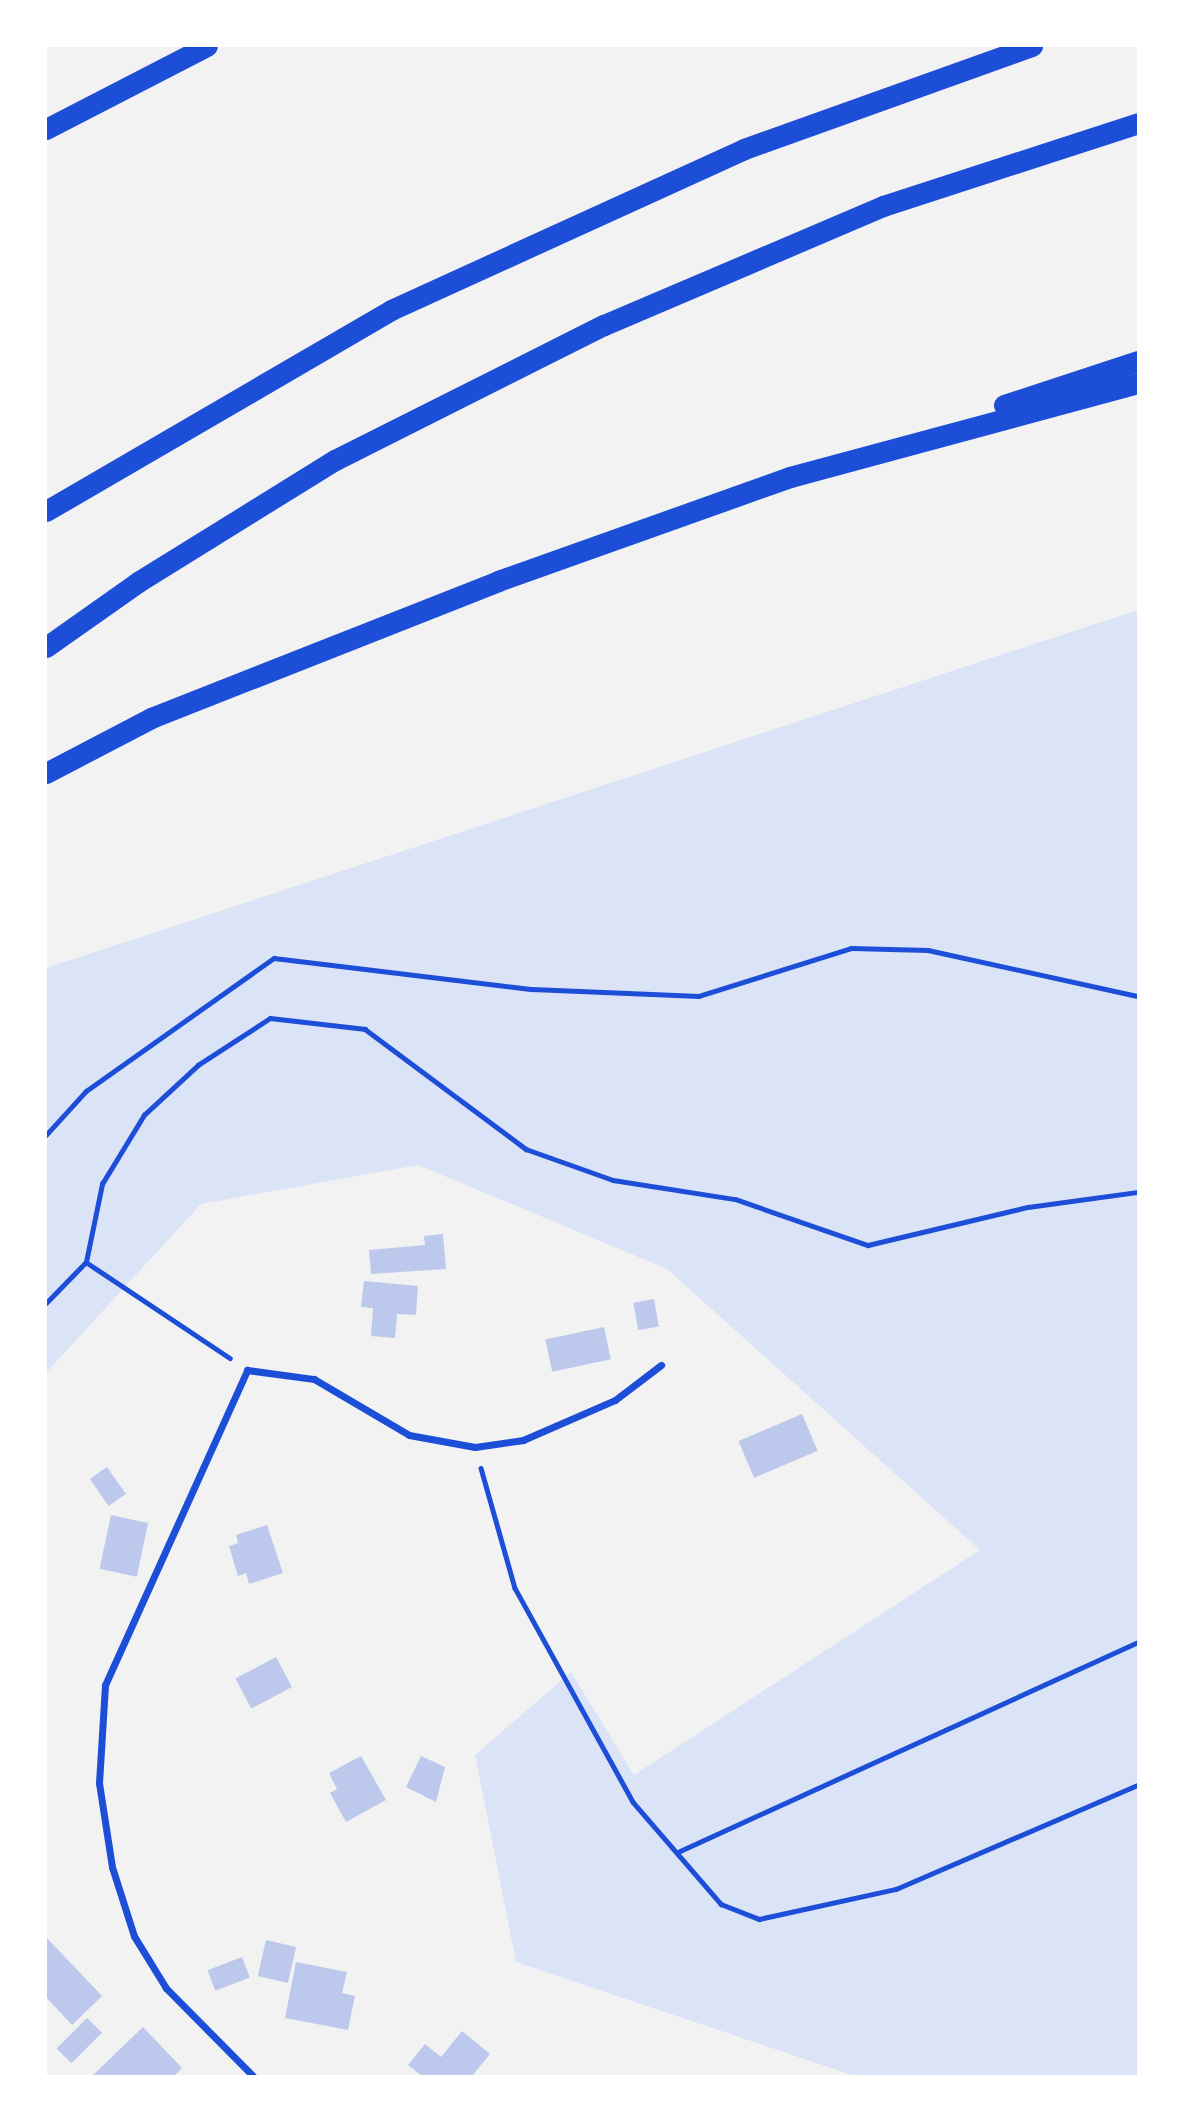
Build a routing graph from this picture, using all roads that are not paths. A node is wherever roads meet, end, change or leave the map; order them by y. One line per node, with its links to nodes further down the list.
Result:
1 (207, 46): 4 (highway)
2 (1032, 46): 8 (highway)
3 (1139, 124): 9 (highway)
4 (46, 129)
5 (1139, 361): 7 (highway)
6 (1139, 383): 7 (highway)
7 (790, 477): 10 (highway)
8 (46, 511)
9 (46, 647)
10 (46, 773)
11 (661, 1365): 12 (street)
12 (253, 2077)

